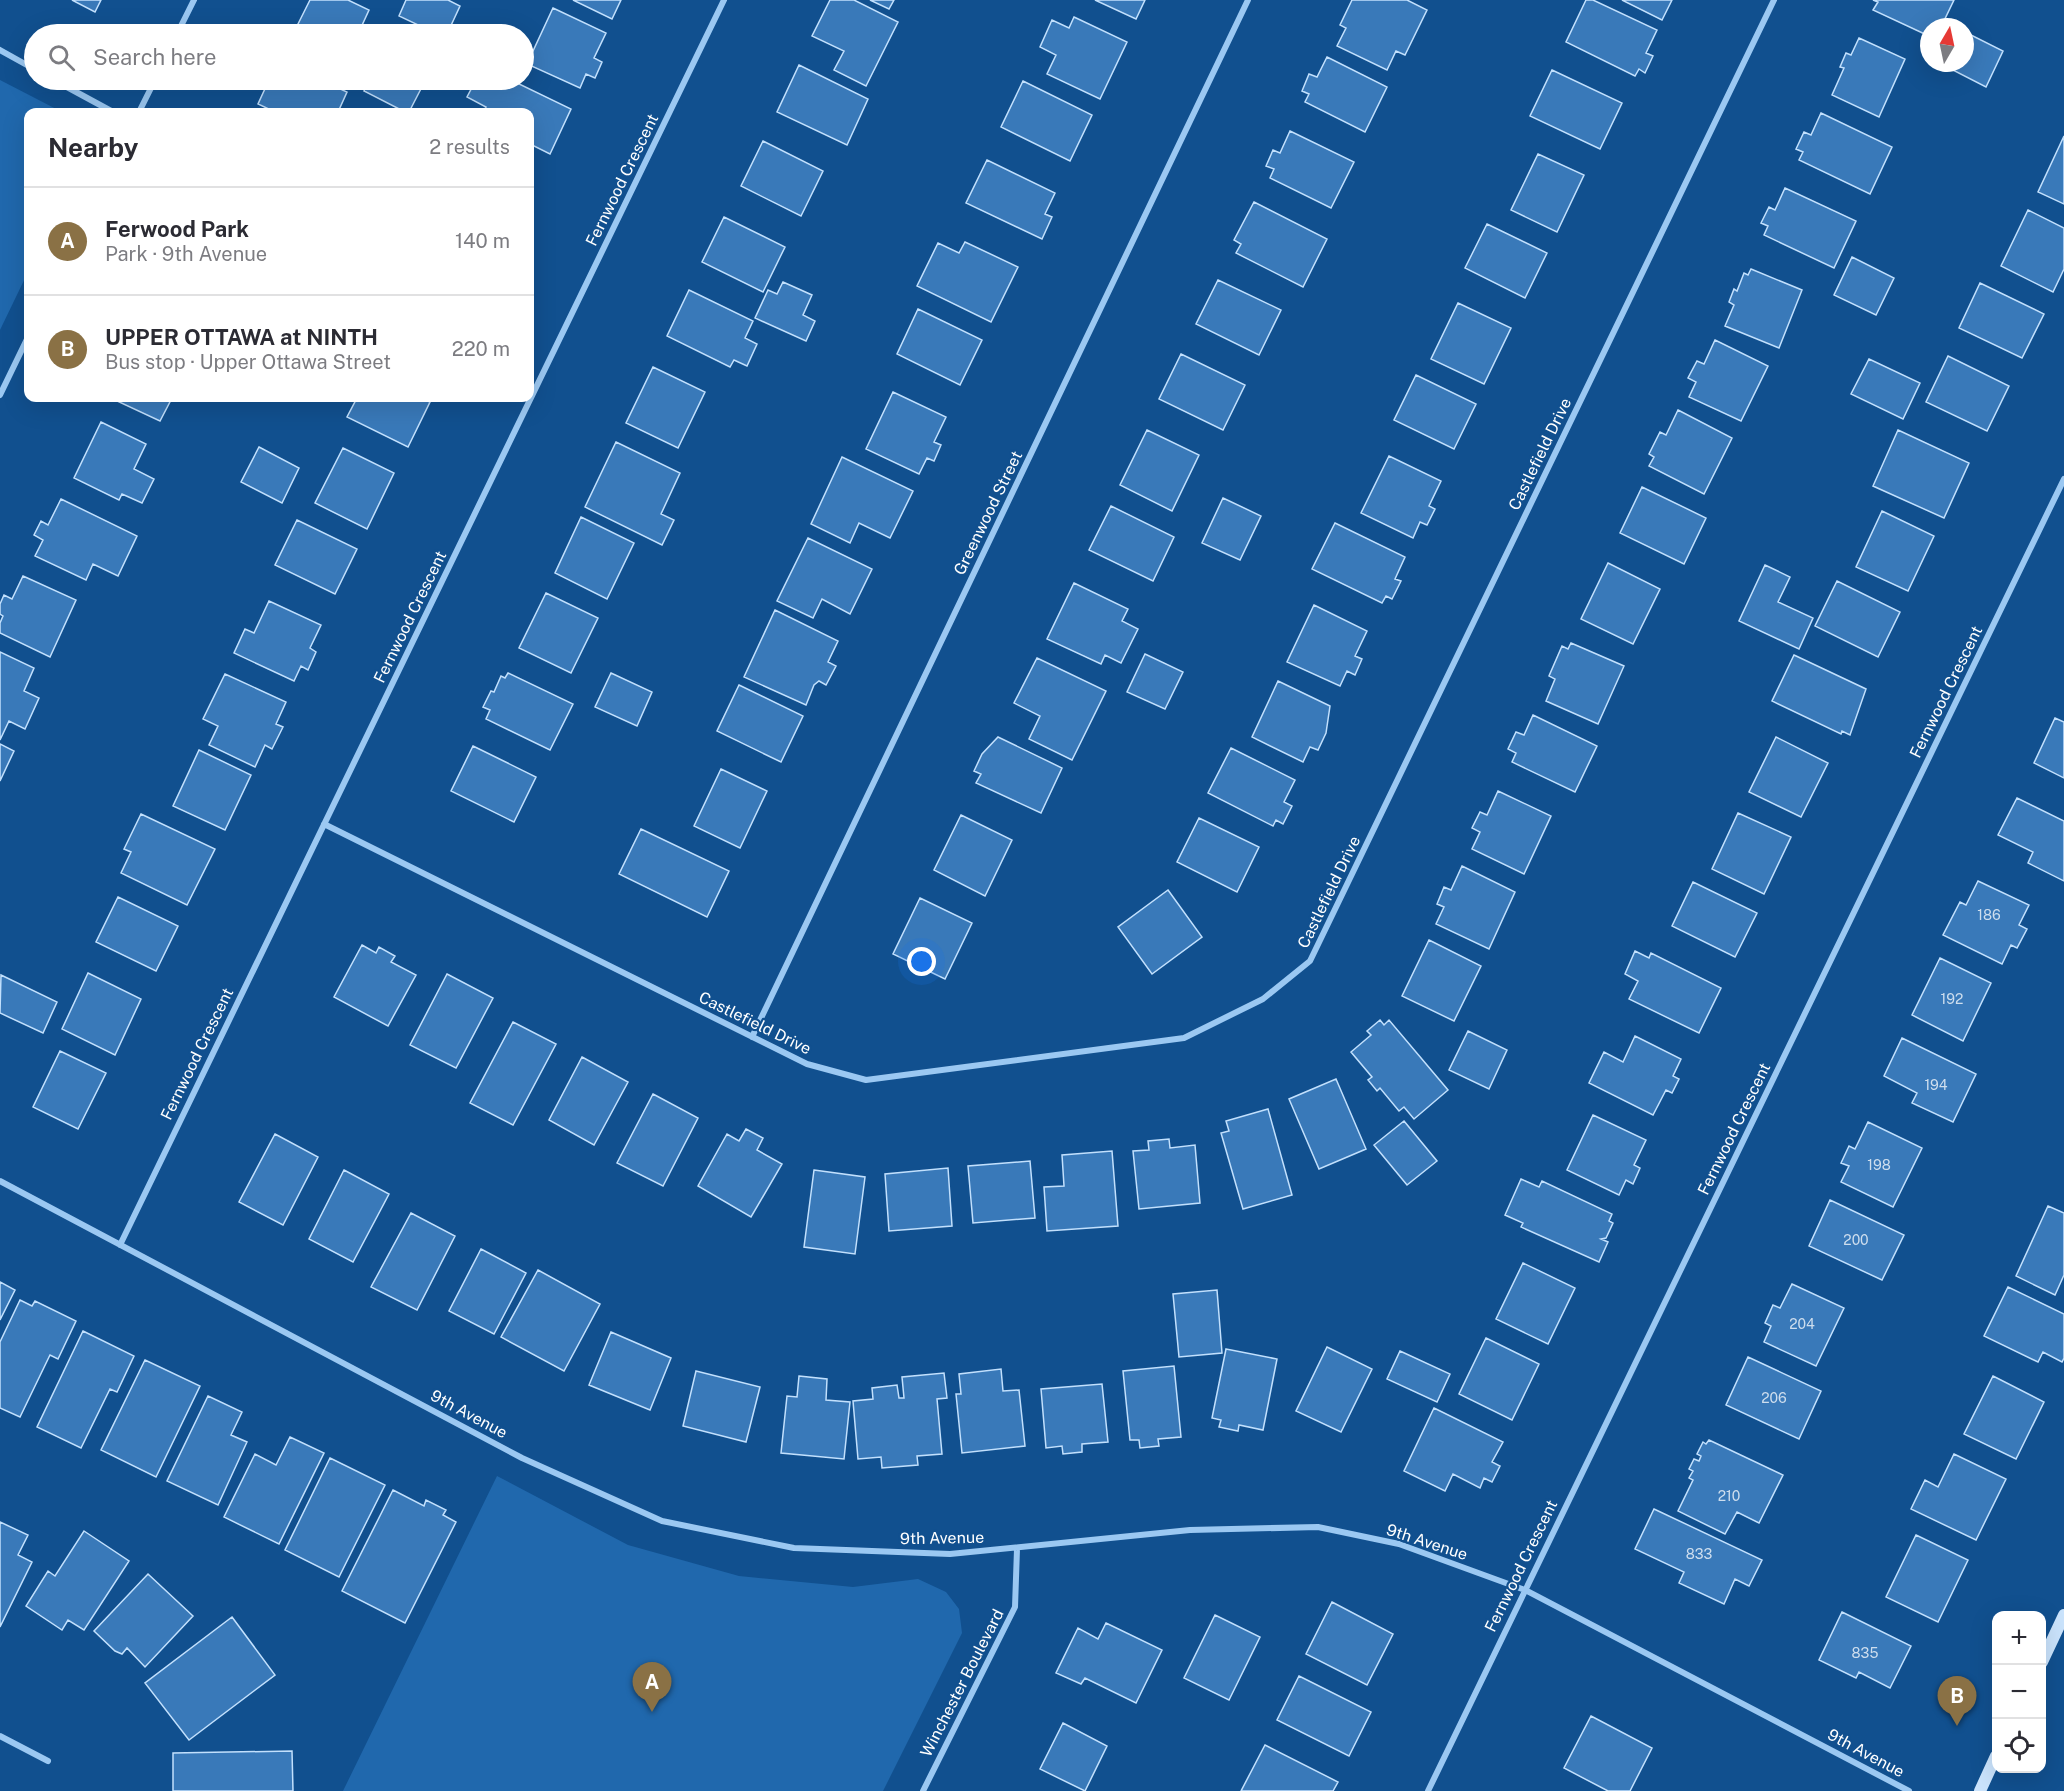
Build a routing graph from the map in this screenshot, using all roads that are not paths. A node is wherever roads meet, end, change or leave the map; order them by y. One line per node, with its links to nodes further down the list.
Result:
1 (194, 0): 5 (street)
2 (724, 0): 13 (street, Fernwood Crescent)
3 (1248, 0): 18 (street, Greenwood Street)
4 (1774, 0): 18 (street, Castlefield Drive)
5 (182, 24)
6 (0, 50): 7 (street)
7 (24, 63)
8 (72, 90): 10 (street)
9 (150, 90): 11 (street)
10 (106, 108)
11 (141, 108)
12 (24, 345): 14 (street)
13 (534, 391)
14 (0, 395)
15 (529, 402): 17 (street, Fernwood Crescent)
16 (2064, 479): 22 (street, Fernwood Crescent)
17 (324, 824): 18 (street, Castlefield Drive); 20 (street, Fernwood Crescent)
18 (752, 1037)
19 (0, 1181): 20 (street, 9th Avenue)
20 (120, 1245): 21 (street, 9th Avenue)
21 (1017, 1549): 22 (street, 9th Avenue); 28 (street, Winchester Boulevard)
22 (1525, 1590): 29 (street, Fernwood Crescent); 30 (street, 9th Avenue)
23 (2064, 1615): 24 (main road)
24 (2046, 1653)
25 (0, 1736): 26 (street)
26 (48, 1761)
27 (1992, 1765): 31 (main road)
28 (923, 1791)
29 (1428, 1791)
30 (1909, 1791)
31 (1980, 1791)

